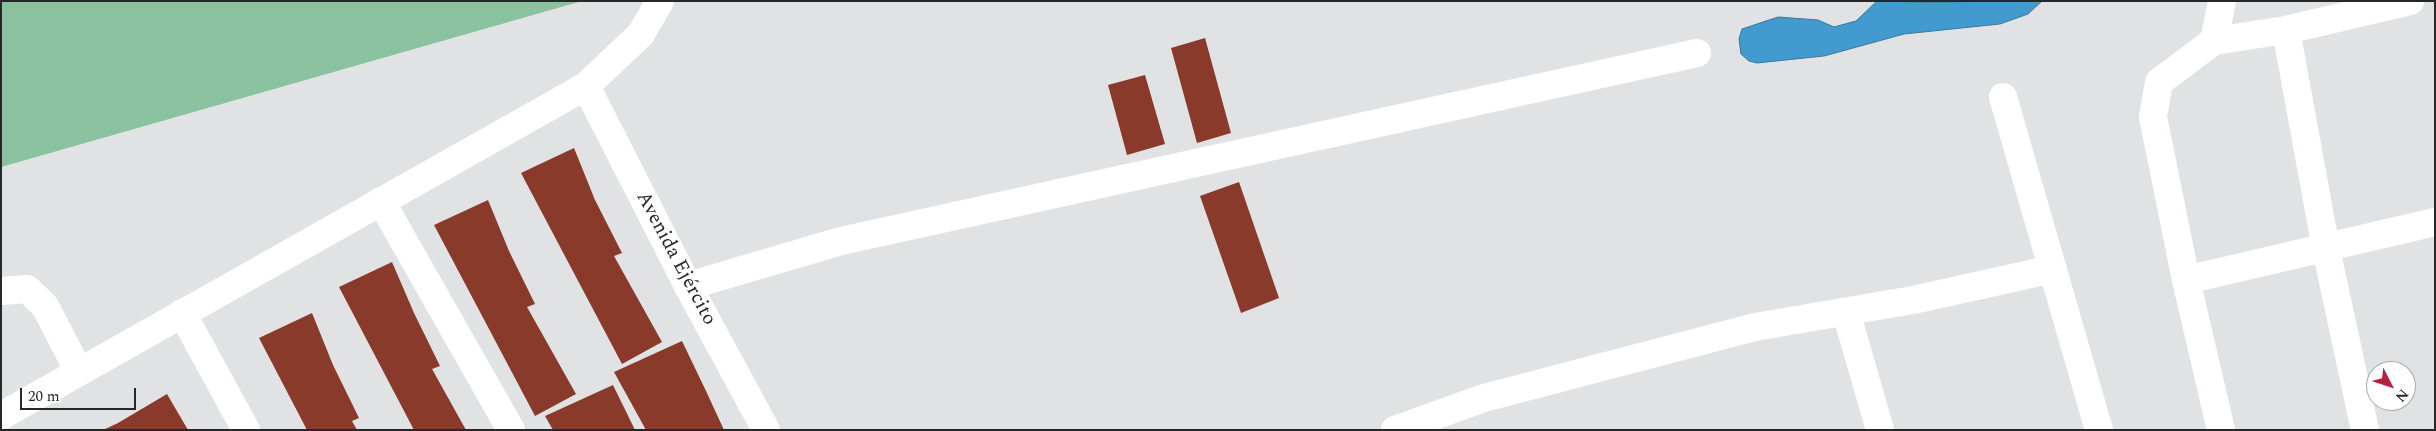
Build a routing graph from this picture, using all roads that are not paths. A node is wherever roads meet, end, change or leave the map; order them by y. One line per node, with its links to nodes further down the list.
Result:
1 (660, 1): 7 (street)
2 (2222, 1): 5 (street)
3 (2410, 1): 4 (street)
4 (2286, 30): 5 (street); 11 (street)
5 (2214, 40): 13 (street)
6 (1697, 53): 14 (street)
7 (586, 86): 9 (street); 14 (street, Avenida Ejército)
8 (2003, 97): 12 (street)
9 (380, 201): 17 (street); 21 (street)
10 (2435, 222): 11 (street)
11 (2326, 249): 13 (street); 27 (street)
12 (2053, 269): 16 (street); 25 (street)
13 (2186, 280): 26 (street)
14 (688, 286): 22 (street, Avenida Ejército)
15 (1, 291): 18 (street)
16 (1846, 312): 23 (street); 24 (street)
17 (182, 313): 18 (street); 20 (street)
18 (79, 372): 19 (street)
19 (1, 416)
20 (246, 430)
21 (511, 430)
22 (766, 430)
23 (1394, 430)
24 (1880, 430)
25 (2099, 430)
26 (2221, 430)
27 (2365, 430)

